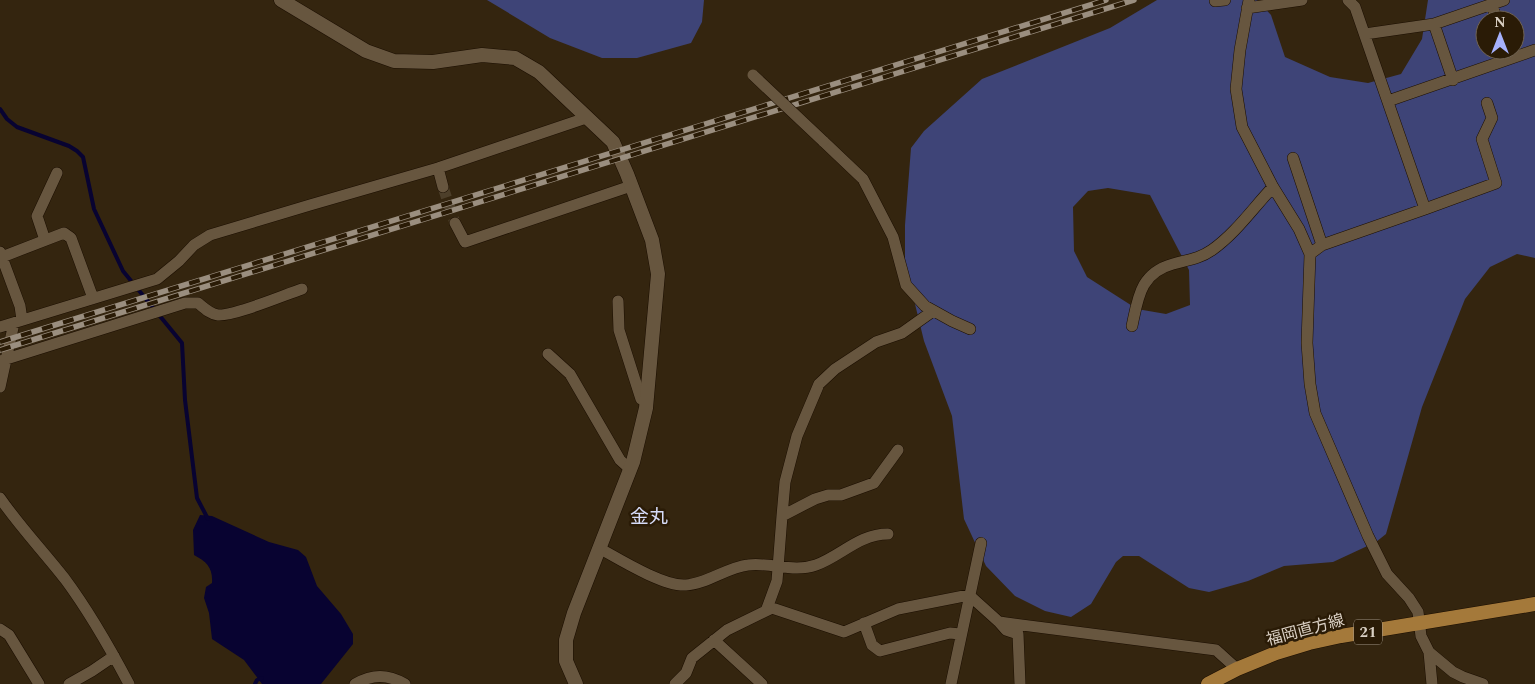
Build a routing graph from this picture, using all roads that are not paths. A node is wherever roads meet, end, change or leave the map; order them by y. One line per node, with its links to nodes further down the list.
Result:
1 (281, 0): 15 (street)
2 (1302, 0): 5 (street)
3 (1348, 0): 9 (street)
4 (1504, 0): 6 (street)
5 (1248, 4): 21 (street)
6 (1492, 4): 7 (street); 8 (street)
7 (1494, 10)
8 (1434, 24): 9 (street); 12 (street)
9 (1365, 34): 13 (street)
10 (1495, 60): 12 (street)
11 (753, 75): 32 (street, bridge)
12 (1453, 80): 13 (street)
13 (1388, 101): 22 (street)
14 (1487, 103): 22 (street)
15 (586, 118): 17 (street); 19 (street)
16 (1293, 158): 25 (street)
17 (438, 168): 20 (street); 30 (street)
18 (57, 173): 24 (street)
19 (631, 186): 23 (street); 40 (street)
20 (444, 187)
21 (1273, 188): 27 (street); 34 (street)
22 (1425, 209): 25 (street)
23 (455, 223)
24 (45, 240): 26 (street); 30 (street)
25 (1322, 245): 27 (street)
26 (1, 254): 28 (street)
27 (1310, 254): 54 (street)
28 (5, 281): 33 (street)
29 (302, 289): 38 (street)
30 (93, 298): 33 (street)
31 (618, 301): 40 (street)
32 (933, 311): 36 (street); 44 (street)
33 (18, 321): 35 (street); 38 (street)
34 (1132, 326)
35 (0, 327)
36 (970, 329)
37 (548, 354): 42 (street)
38 (3, 360): 39 (street)
39 (0, 386)
40 (647, 401): 42 (street)
41 (898, 450): 44 (street)
42 (630, 469): 47 (street)
43 (0, 498): 59 (street)
44 (782, 516): 48 (street)
45 (888, 534): 48 (street)
46 (980, 543): 49 (street)
47 (599, 548): 48 (street); 66 (street)
48 (778, 566): 51 (street)
49 (969, 595): 52 (street); 53 (street); 56 (street)
50 (1535, 604): 54 (main road, 福岡直方線 / 21)
51 (766, 611): 53 (street); 57 (street)
52 (999, 622): 60 (street); 70 (street)
53 (864, 623): 56 (street)
54 (1420, 623): 58 (street); 60 (main road, 福岡直方線 / 21)
55 (0, 629): 61 (street)
56 (960, 634): 69 (street)
57 (714, 640): 67 (street); 68 (street)
58 (1429, 652): 72 (street); 73 (street)
59 (114, 656): 62 (street); 63 (street)
60 (1237, 669): 71 (main road, 福岡直方線 / 21)
61 (39, 684)
62 (69, 684)
63 (130, 684)
64 (355, 684): 65 (street)
65 (405, 684)
66 (576, 684)
67 (675, 684)
68 (762, 684)
69 (951, 684)
70 (1020, 684)
71 (1208, 684)
72 (1432, 684)
73 (1483, 684)

